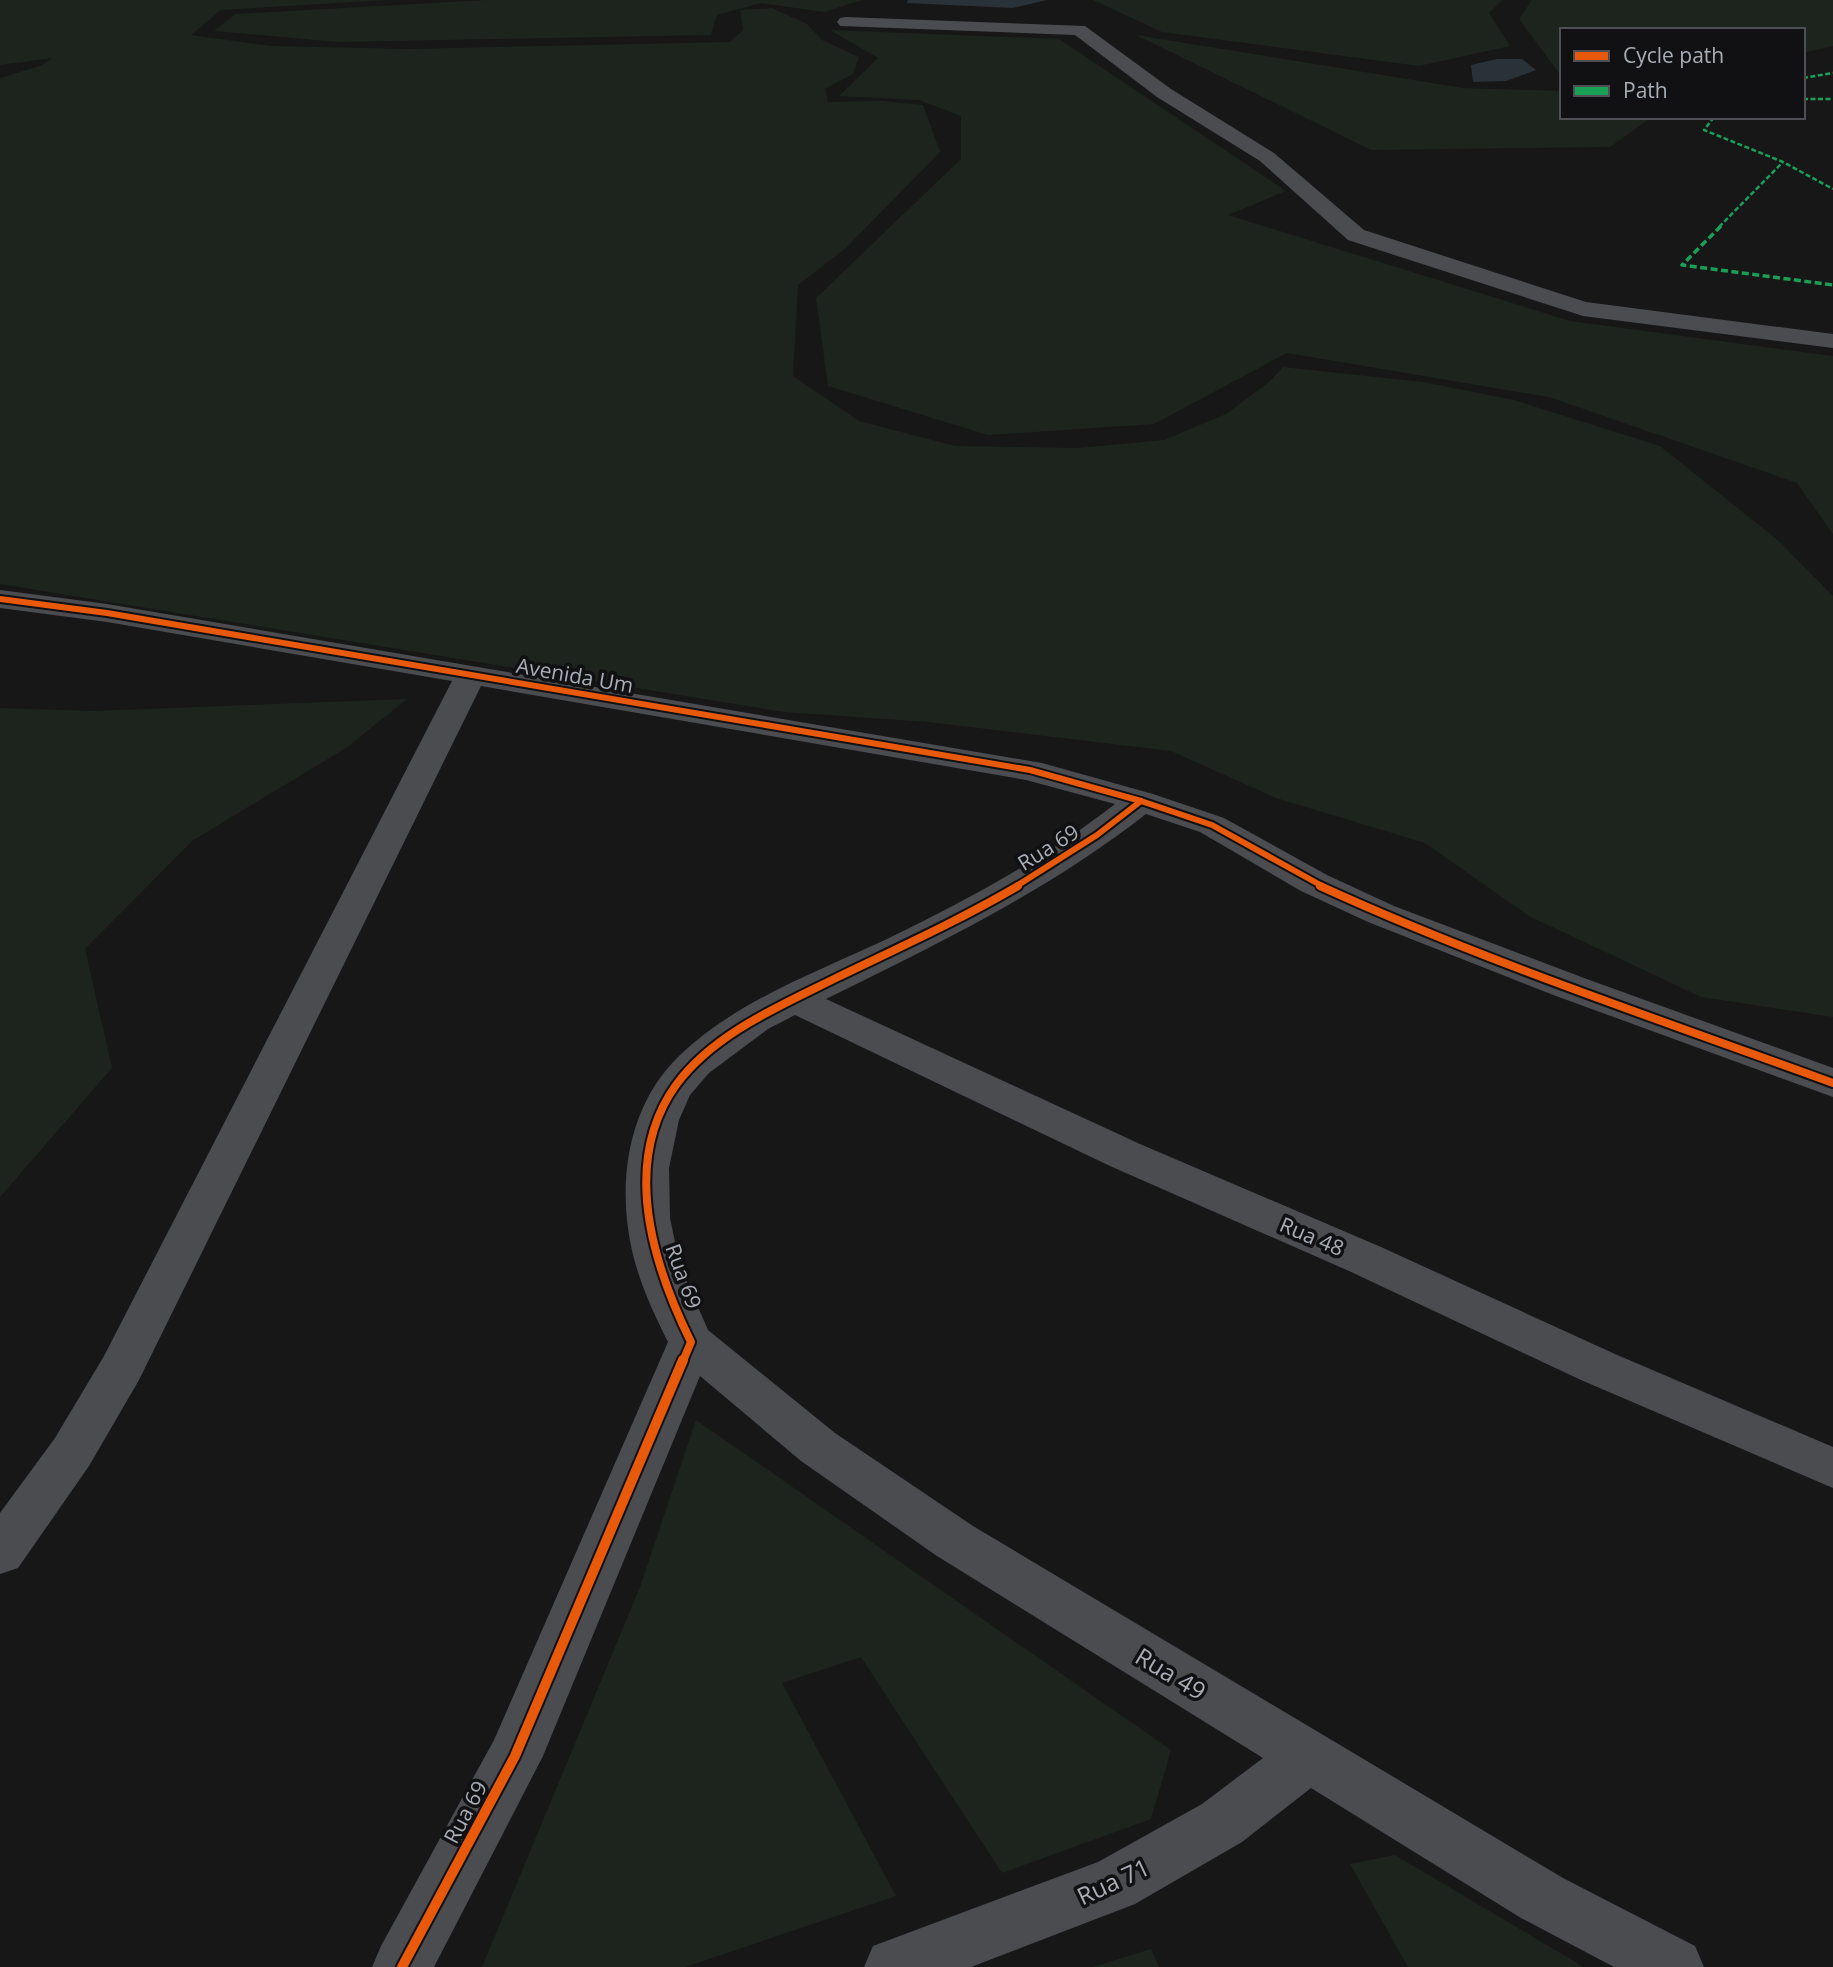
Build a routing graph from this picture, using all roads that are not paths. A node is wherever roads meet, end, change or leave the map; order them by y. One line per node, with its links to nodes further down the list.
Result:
1 (846, 22): 2 (street)
2 (1833, 341)
3 (0, 598): 4 (street, Avenida Um)
4 (471, 676): 5 (street, Avenida Um); 10 (street)
5 (1141, 801): 6 (street, Rua 69); 7 (street, Avenida Um)
6 (794, 999): 8 (street, Rua 69); 9 (street, Rua 48)
7 (1833, 1083)
8 (691, 1342): 11 (street, Rua 49); 12 (street, Rua 69)
9 (1833, 1468)
10 (0, 1553)
11 (1311, 1755): 13 (street, Rua 71); 14 (street, Rua 49)
12 (402, 1967)
13 (894, 1967)
14 (1674, 1967)

